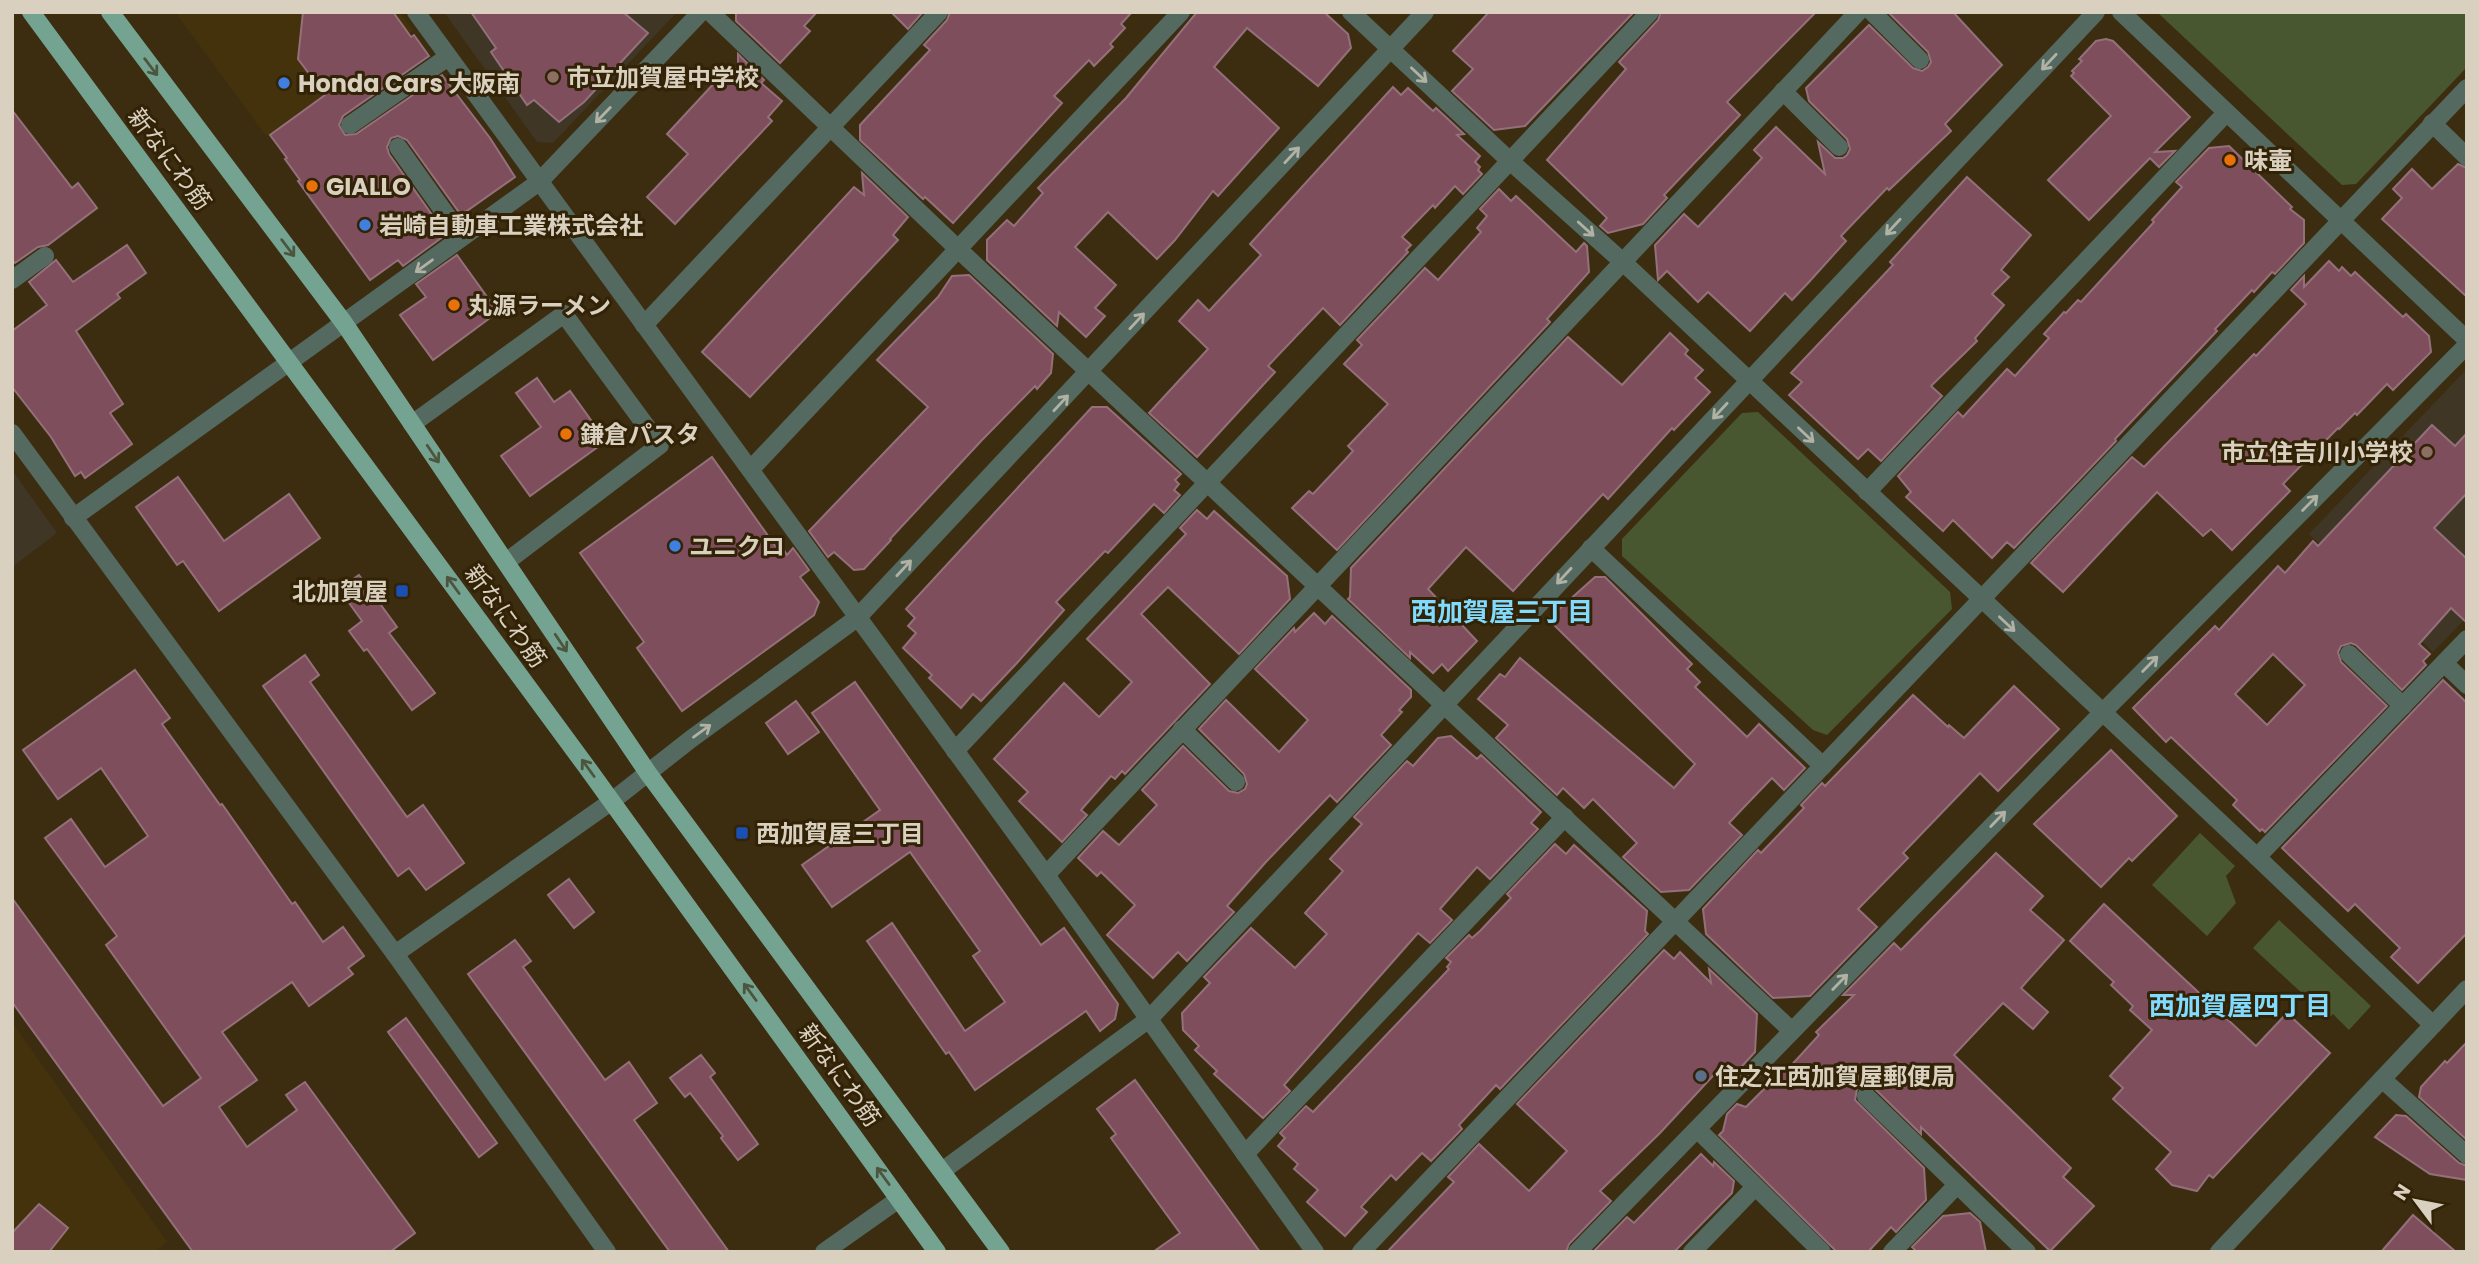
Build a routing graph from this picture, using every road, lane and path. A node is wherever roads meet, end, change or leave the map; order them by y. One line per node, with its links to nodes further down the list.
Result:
1 (31, 12): 38 (main road, 新なにわ筋)
2 (110, 12): 35 (main road, 新なにわ筋, one-way to 35)
3 (416, 12): 16 (street)
4 (701, 12): 28 (street, one-way to 28)
5 (710, 12): 23 (street)
6 (939, 12): 23 (street)
7 (1181, 12): 31 (street)
8 (1351, 12): 15 (street)
9 (1425, 12): 15 (street)
10 (1650, 12): 27 (street)
11 (1858, 12): 19 (street)
12 (1872, 12): 17 (street)
13 (2096, 12): 40 (street, one-way to 40)
14 (2121, 12): 20 (street)
15 (1391, 48): 27 (street, one-way to 27); 39 (street, one-way to 15)
16 (448, 57): 22 (street); 28 (street)
17 (1920, 60)
18 (2467, 88): 21 (street)
19 (1783, 91): 25 (street); 33 (street)
20 (2226, 113): 29 (street); 45 (street)
21 (2432, 123): 26 (street); 29 (street)
22 (350, 125)
23 (831, 127): 31 (street); 36 (street)
24 (398, 147): 30 (street)
25 (1839, 147)
26 (2467, 156)
27 (1510, 161): 33 (street, one-way to 33); 44 (street)
28 (539, 182): 30 (street); 36 (street)
29 (2340, 220): 37 (street); 50 (street)
30 (462, 237): 35 (street, one-way to 35)
31 (958, 249): 39 (street); 43 (street)
32 (45, 256): 34 (street)
33 (1624, 263): 40 (street); 49 (street)
34 (12, 280)
35 (344, 323): 38 (street); 41 (main road, 新なにわ筋)
36 (644, 325): 43 (street)
37 (2467, 343): 58 (street, one-way to 37)
38 (289, 362): 46 (street); 64 (main road, 新なにわ筋, one-way to 38)
39 (1091, 372): 44 (street); 51 (street, one-way to 39)
40 (1748, 380): 45 (street, one-way to 45); 47 (street, one-way to 47)
41 (412, 424): 48 (main road, 新なにわ筋, one-way to 48); 48 (street)
42 (12, 433): 46 (street)
43 (751, 469): 51 (street)
44 (1209, 481): 49 (street); 60 (street)
45 (1867, 492): 50 (street)
46 (74, 518): 69 (street)
47 (1591, 548): 56 (street, one-way to 56); 61 (street)
48 (506, 562): 62 (main road, 新なにわ筋, one-way to 62)
49 (1318, 584): 56 (street); 59 (street)
50 (1981, 600): 58 (street, one-way to 58); 61 (street)
51 (857, 618): 60 (street); 62 (street, one-way to 51)
52 (2467, 639): 54 (street)
53 (2349, 654): 57 (street)
54 (2444, 663): 55 (street); 57 (street)
55 (2467, 685)
56 (1445, 704): 65 (street); 71 (street)
57 (2403, 706): 66 (street)
58 (2102, 713): 66 (street); 73 (street, one-way to 58)
59 (1182, 729): 63 (street); 67 (street)
60 (955, 751): 67 (street)
61 (1823, 766): 68 (street)
62 (648, 773): 64 (street); 79 (main road, 新なにわ筋)
63 (1236, 782)
64 (612, 801): 69 (street); 82 (main road, 新なにわ筋, one-way to 64)
65 (1565, 817): 68 (street); 77 (street)
66 (2257, 857): 72 (street)
67 (1046, 875): 71 (street)
68 (1674, 920): 73 (street); 89 (street)
69 (395, 954): 84 (street)
70 (2467, 989): 72 (street)
71 (1149, 1019): 77 (street); 79 (street)
72 (2433, 1025): 74 (street)
73 (1792, 1031): 76 (street)
74 (2382, 1079): 78 (street); 94 (street)
75 (1866, 1096): 80 (street)
76 (1697, 1129): 81 (street); 90 (street)
77 (1245, 1154): 88 (street)
78 (2467, 1155)
79 (942, 1171): 87 (main road, 新なにわ筋)
80 (1957, 1185): 83 (street); 93 (street)
81 (1755, 1187): 91 (street); 92 (street)
82 (899, 1199): 85 (street); 86 (main road, 新なにわ筋)
83 (2014, 1248)
84 (607, 1252)
85 (824, 1252)
86 (937, 1252)
87 (1001, 1252)
88 (1315, 1252)
89 (1361, 1252)
90 (1577, 1252)
91 (1692, 1252)
92 (1822, 1252)
93 (1892, 1252)
94 (2219, 1252)

